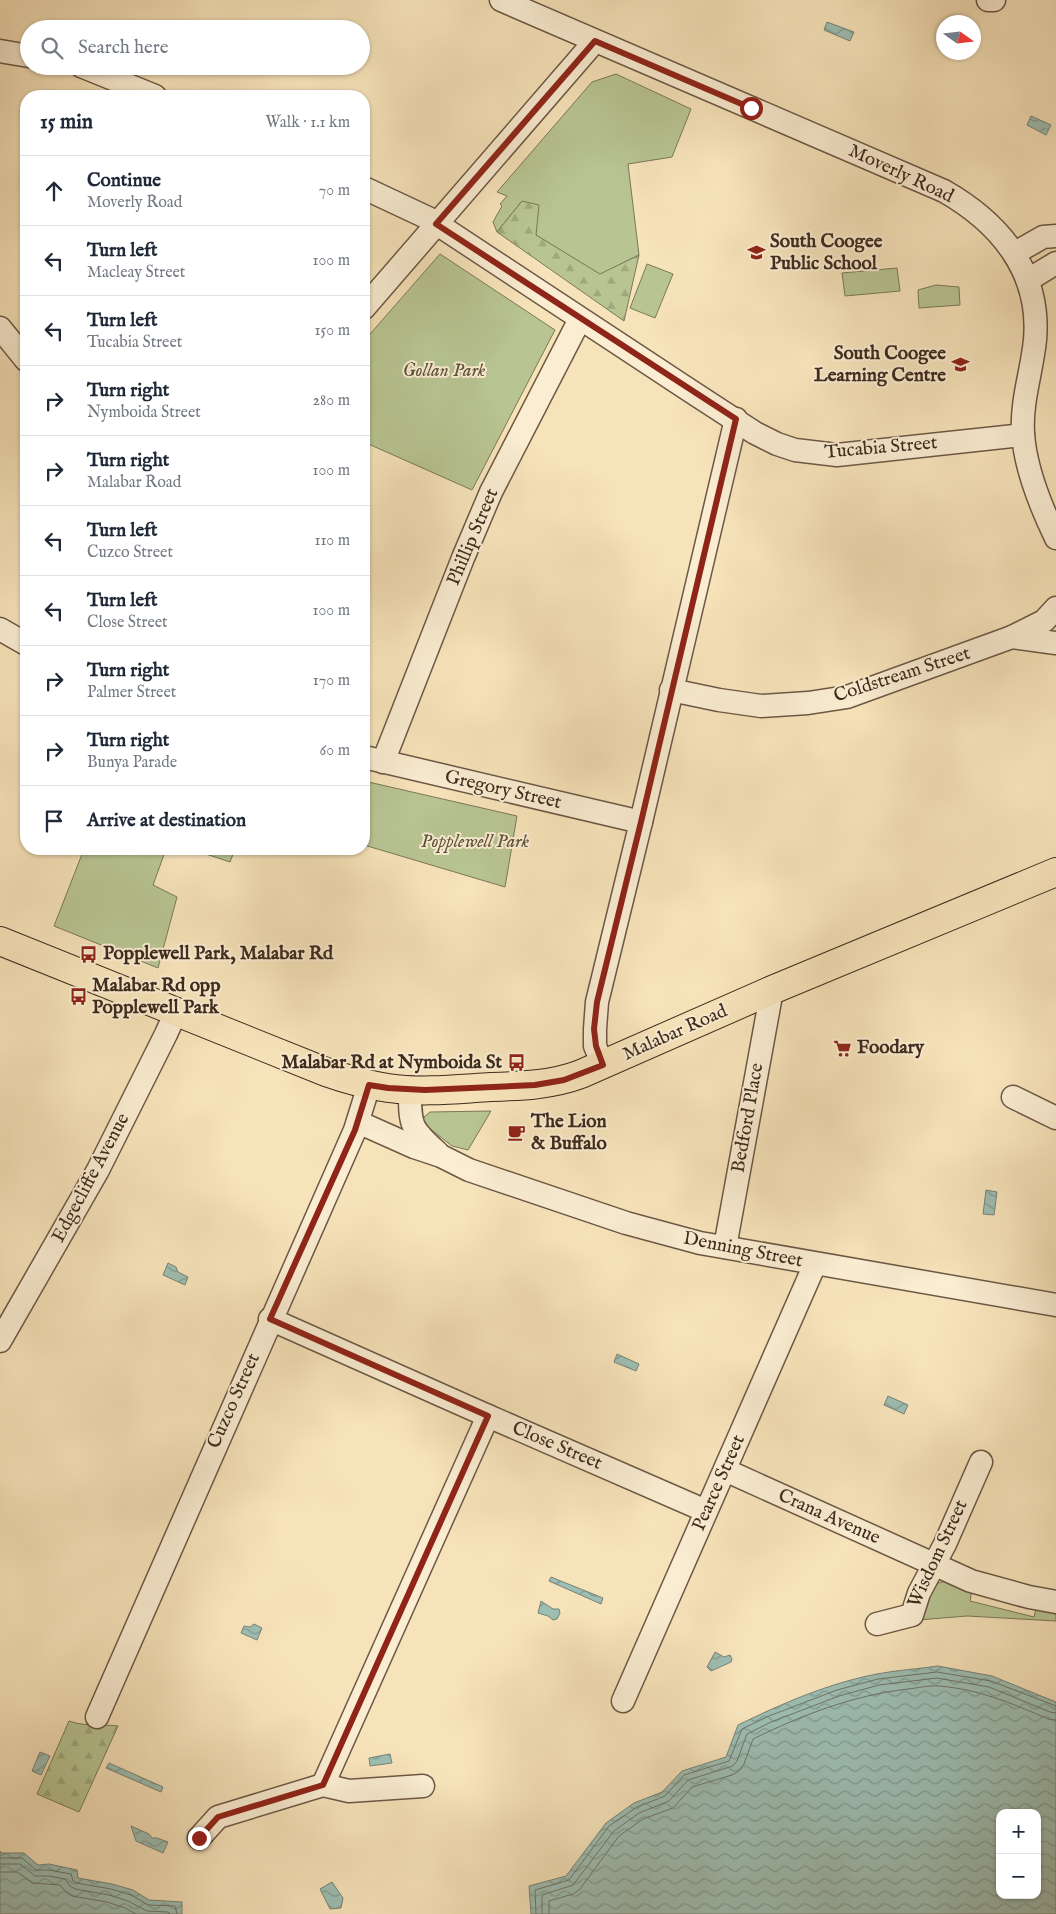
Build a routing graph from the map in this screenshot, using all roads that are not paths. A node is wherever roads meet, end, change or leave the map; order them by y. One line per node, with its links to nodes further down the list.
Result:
1 (501, 0): 4 (street, Moverly Road)
2 (988, 0): 3 (street)
3 (994, 0)
4 (595, 41): 10 (street); 12 (street, Moverly Road)
5 (0, 51): 6 (street)
6 (20, 54)
7 (104, 75): 8 (street)
8 (140, 90)
9 (370, 191): 10 (street, Tucabia Street)
10 (436, 224): 15 (street); 16 (street, Tucabia Street)
11 (1056, 236): 12 (street)
12 (1014, 253): 14 (street, Moverly Road)
13 (1056, 262): 14 (street)
14 (1028, 280): 20 (street, Moverly Road)
15 (370, 301)
16 (580, 319): 19 (street, Tucabia Street); 28 (street, Phillip Street)
17 (0, 328): 18 (street)
18 (20, 353)
19 (736, 419): 20 (street, Tucabia Street); 27 (street)
20 (1023, 435): 21 (street, Moverly Road)
21 (1056, 538)
22 (1056, 608): 24 (street, Coldstream Street)
23 (0, 629): 25 (street)
24 (1012, 637): 26 (street, Coldstream Street); 27 (street, Coldstream Street)
25 (20, 641)
26 (1056, 643)
27 (671, 690): 29 (street)
28 (374, 759): 29 (street, Gregory Street)
29 (641, 822): 34 (street)
30 (1056, 872): 32 (main road, Malabar Road)
31 (0, 941): 33 (main road, Malabar Road)
32 (772, 990): 34 (main road, Malabar Road); 41 (street, Bedford Place)
33 (176, 1012): 35 (main road, Malabar Road); 45 (street, Edgecliffe Avenue)
34 (603, 1065): 36 (main road, Malabar Road)
35 (369, 1085): 36 (main road, Malabar Road); 39 (street, Cuzco Street)
36 (410, 1090): 40 (street, Denning Street)
37 (1013, 1096): 38 (street)
38 (1056, 1118)
39 (358, 1122): 40 (street, Denning Street); 44 (street, Cuzco Street)
40 (441, 1156): 41 (street, Denning Street)
41 (725, 1247): 42 (street, Denning Street)
42 (815, 1264): 43 (street, Denning Street); 48 (street, Pearce Street)
43 (1056, 1305)
44 (270, 1319): 46 (street, Close Street); 54 (street, Cuzco Street)
45 (0, 1341)
46 (488, 1416): 49 (street, Close Street); 55 (street)
47 (980, 1462): 50 (street, Wisdom Street)
48 (724, 1470): 49 (street, Pearce Street); 50 (street, Crana Avenue)
49 (706, 1511): 53 (street, Pearce Street)
50 (933, 1564): 51 (street, Crana Avenue); 52 (street, Wisdom Street)
51 (1056, 1602)
52 (876, 1624)
53 (623, 1701)
54 (97, 1717)
55 (323, 1785): 56 (street); 57 (street)
56 (423, 1786)
57 (199, 1838)

